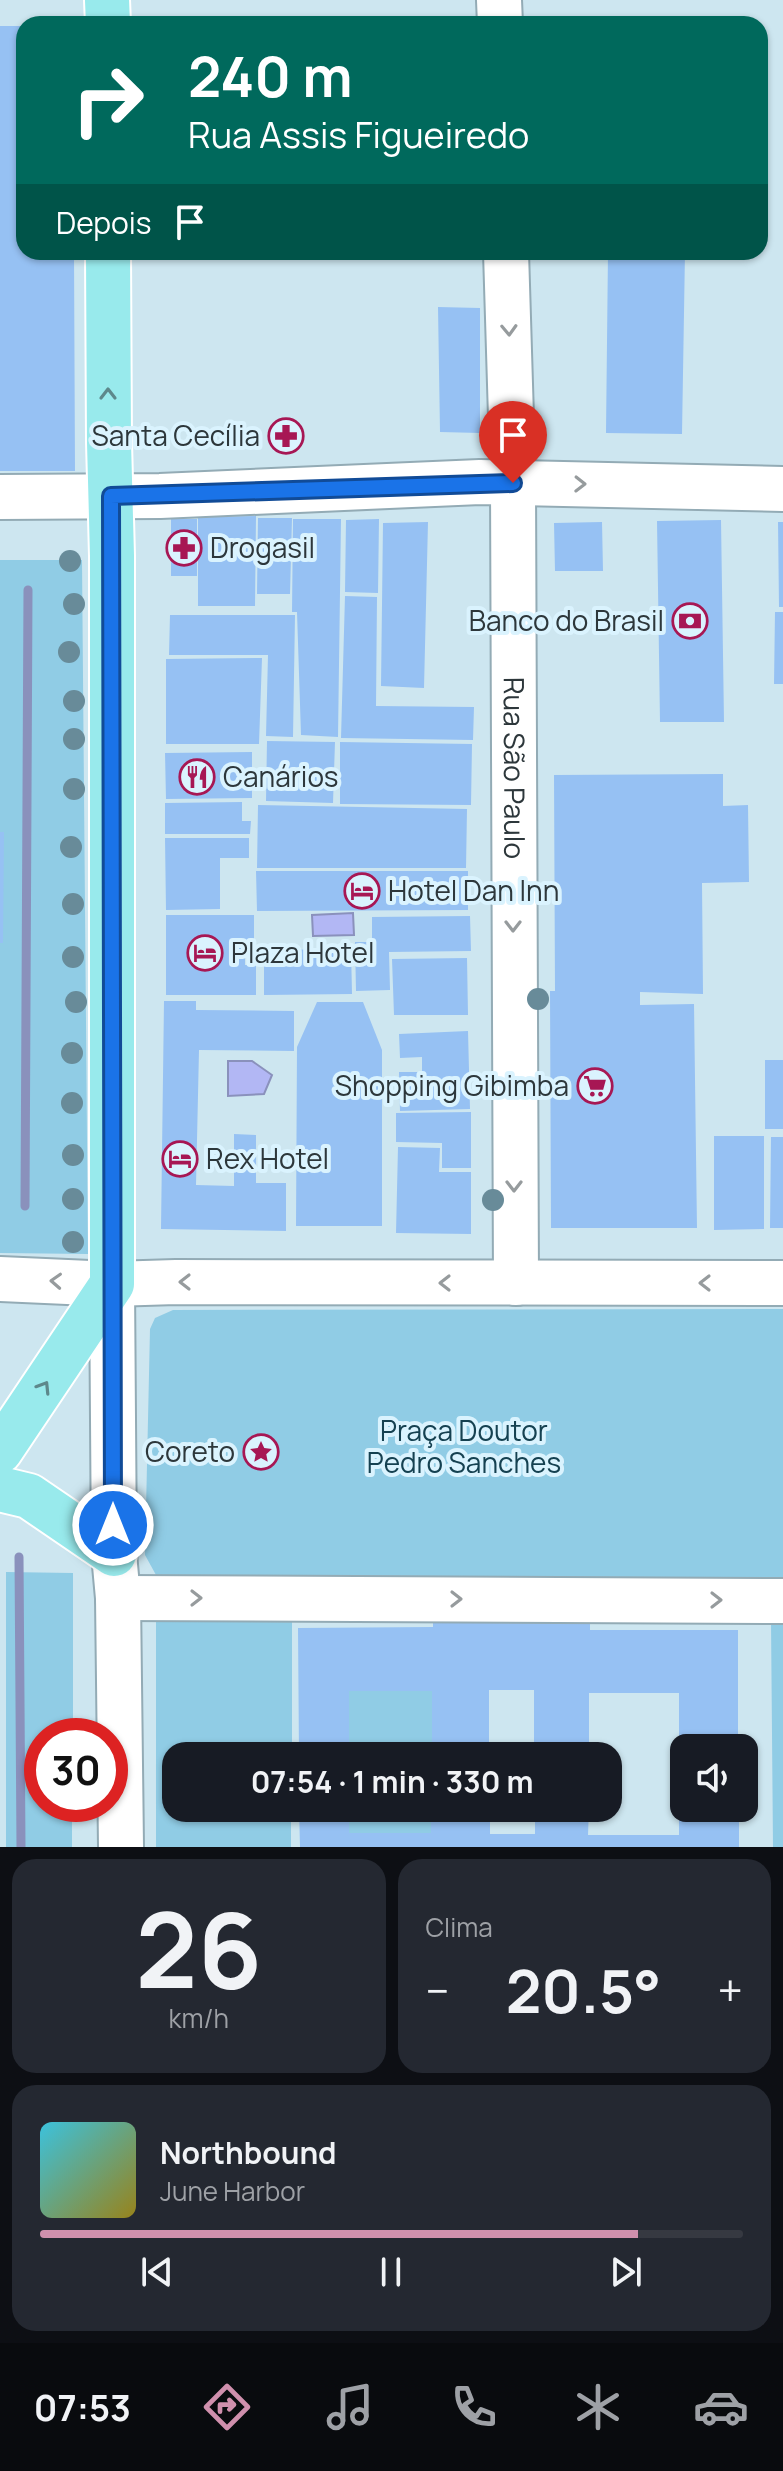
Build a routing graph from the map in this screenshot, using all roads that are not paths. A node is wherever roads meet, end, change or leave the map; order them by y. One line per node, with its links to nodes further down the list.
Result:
1 (108, 260): 5 (main road, one-way to 1)
2 (506, 260): 3 (street, Rua São Paulo, one-way to 3)
3 (513, 483): 4 (street, one-way to 4); 5 (street); 8 (street, Rua São Paulo, one-way to 8)
4 (783, 489)
5 (111, 496): 6 (street); 10 (main road)
6 (0, 497)
7 (0, 1279): 10 (street, one-way to 7)
8 (516, 1283): 9 (street, one-way to 8); 10 (street, one-way to 10)
9 (783, 1283)
10 (112, 1284): 11 (main road, one-way to 10); 13 (street)
11 (0, 1451)
12 (0, 1489): 13 (main road)
13 (114, 1554): 14 (street)
14 (118, 1598): 15 (street, one-way to 15); 16 (street)
15 (783, 1601)
16 (121, 1847)

